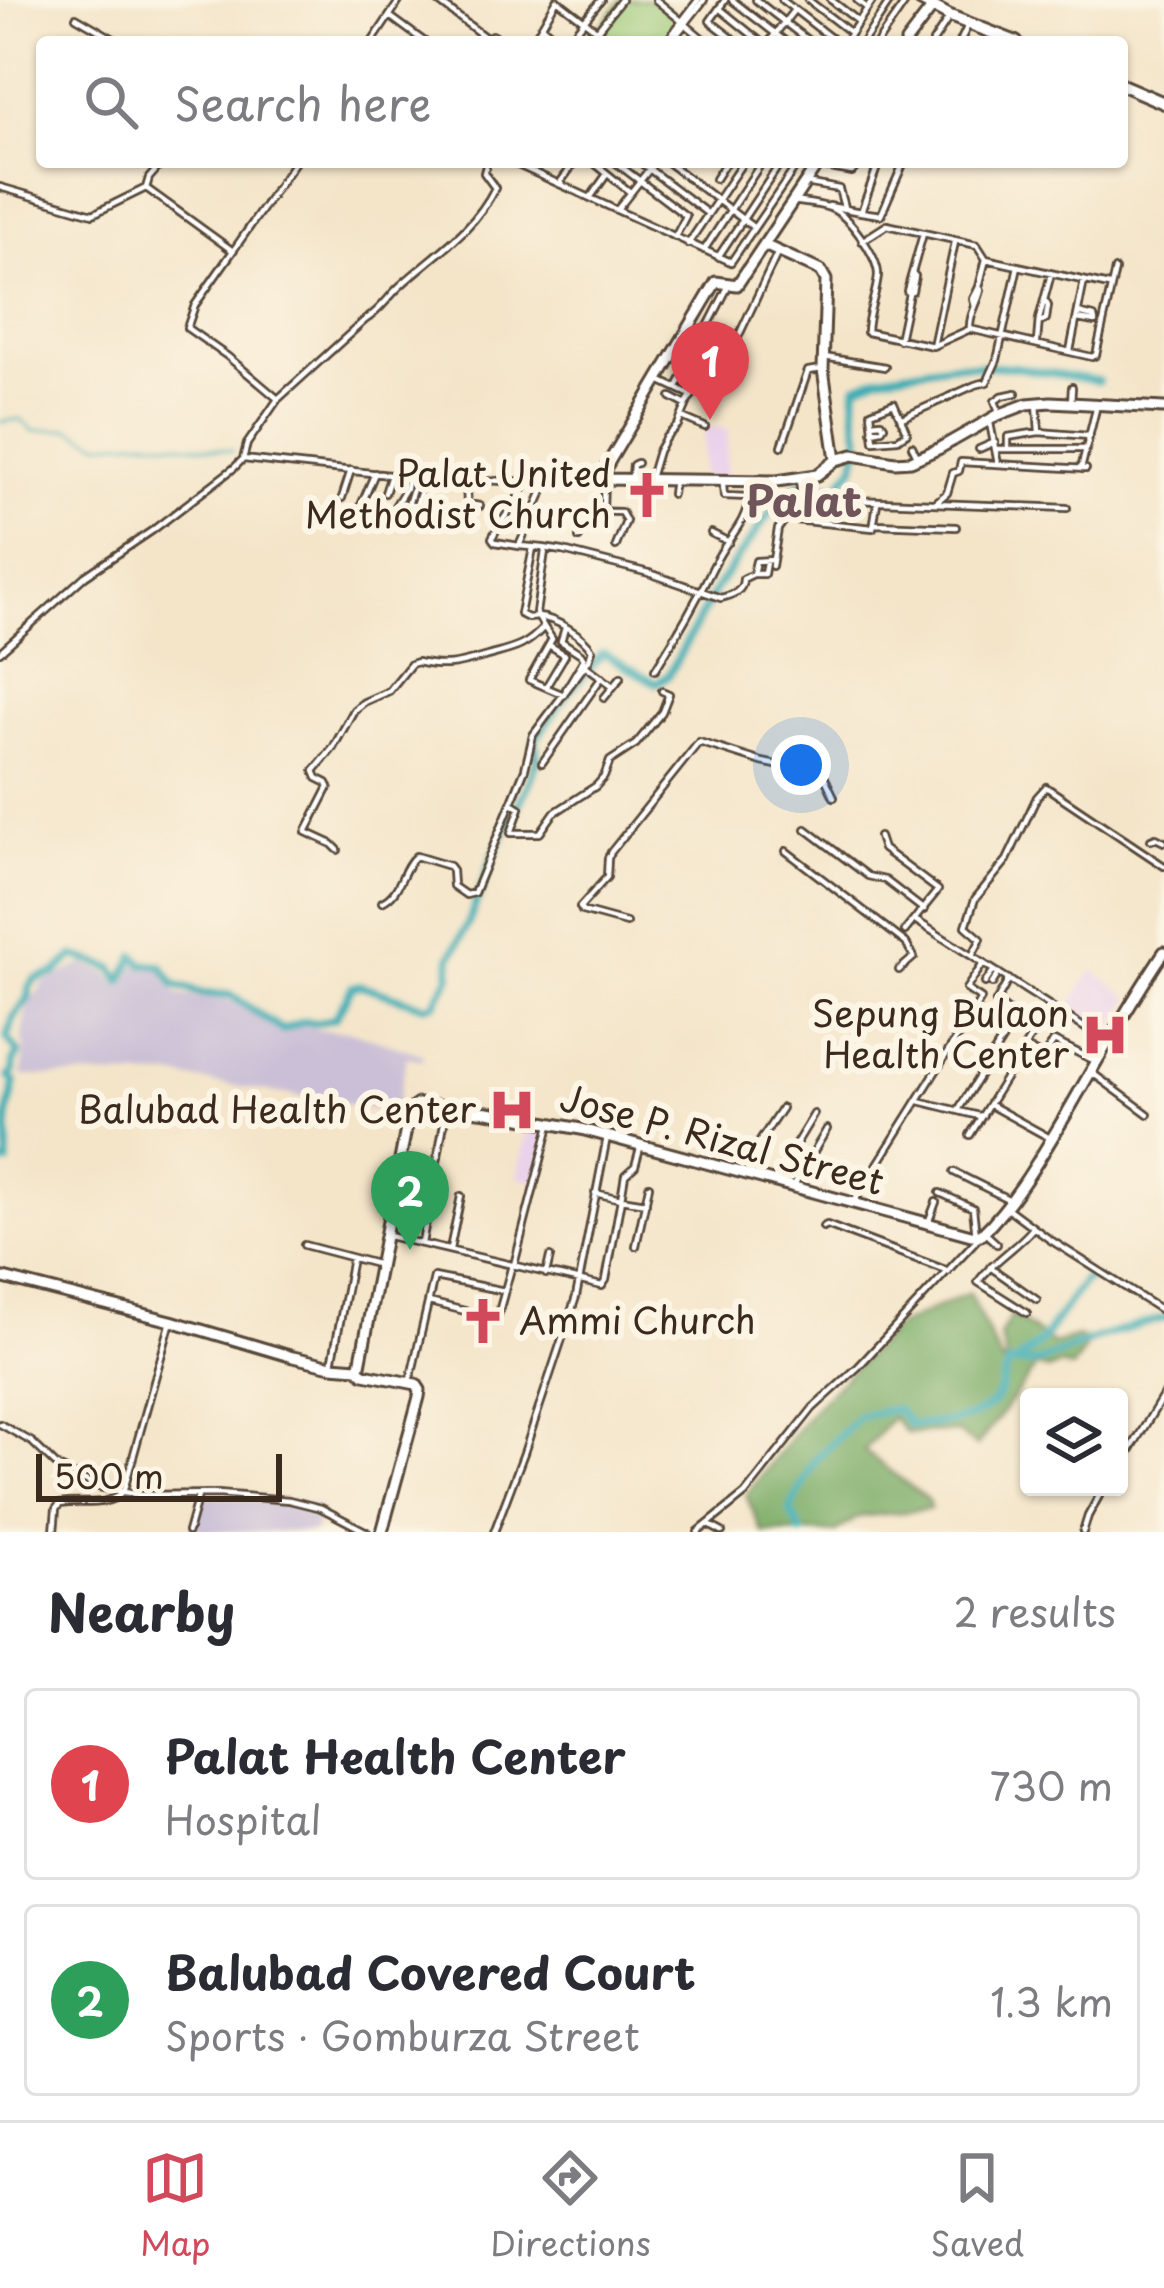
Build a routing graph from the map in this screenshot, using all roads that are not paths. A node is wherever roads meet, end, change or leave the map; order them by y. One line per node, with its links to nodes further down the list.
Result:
1 (400, 0): 24 (street)
2 (436, 0): 39 (street)
3 (557, 0): 27 (street); 32 (street)
4 (588, 0): 19 (street)
5 (621, 0): 33 (street)
6 (656, 0): 30 (street)
7 (701, 0): 30 (street)
8 (728, 0): 20 (street); 35 (street)
9 (756, 0): 29 (street)
10 (782, 0): 23 (street)
11 (799, 0): 23 (street)
12 (808, 0): 34 (street)
13 (832, 0): 28 (street)
14 (857, 0): 21 (street)
15 (873, 0): 21 (street)
16 (891, 0): 54 (street)
17 (907, 0): 55 (street)
18 (920, 0): 22 (main road)
19 (598, 3): 27 (street)
20 (718, 8): 47 (street); 48 (street)
21 (867, 8): 28 (street)
22 (932, 8): 25 (main road); 56 (street)
23 (793, 9): 29 (street); 52 (street)
24 (390, 16): 37 (street); 38 (street)
25 (950, 16): 31 (main road); 57 (street)
26 (76, 17): 36 (street)
27 (584, 20): 33 (street); 42 (street)
28 (858, 21): 34 (street)
29 (784, 22): 35 (street); 51 (street)
30 (684, 23): 45 (street); 46 (street)
31 (969, 23): 58 (street); 59 (main road)
32 (542, 26): 40 (street); 41 (street)
33 (598, 29): 43 (street); 44 (street)
34 (851, 33): 53 (street)
35 (775, 34): 49 (street); 50 (street)
36 (108, 36)
37 (376, 36)
38 (416, 36)
39 (483, 36)
40 (536, 36)
41 (554, 36)
42 (572, 36)
43 (593, 36)
44 (606, 36)
45 (673, 36)
46 (700, 36)
47 (729, 36)
48 (757, 36)
49 (772, 36)
50 (778, 36)
51 (802, 36)
52 (828, 36)
53 (849, 36)
54 (867, 36)
55 (882, 36)
56 (911, 36)
57 (937, 36)
58 (963, 36)
59 (1001, 36)
60 (1128, 88): 61 (main road)
61 (1164, 103)
62 (157, 168): 87 (street)
63 (291, 168): 106 (street)
64 (485, 168): 130 (street)
65 (525, 168): 80 (street)
66 (533, 168): 80 (street)
67 (571, 168): 85 (street)
68 (600, 168): 81 (street)
69 (622, 168): 83 (street)
70 (674, 168): 91 (street)
71 (719, 168): 82 (street)
72 (739, 168): 91 (street)
73 (758, 168): 93 (street)
74 (777, 168): 97 (street)
75 (795, 168): 98 (street)
76 (816, 168): 84 (street)
77 (877, 168): 95 (street)
78 (901, 168): 95 (street)
79 (650, 169): 83 (street); 96 (street)
80 (531, 171): 85 (street)
81 (608, 174): 88 (street); 89 (street)
82 (715, 178)
83 (639, 182): 88 (street); 100 (street)
84 (805, 183): 90 (street); 94 (street)
85 (559, 184): 89 (street)
86 (0, 187): 87 (street)
87 (146, 188): 106 (street)
88 (631, 193): 92 (street)
89 (590, 198): 92 (street)
90 (793, 200): 94 (street); 94 (street); 104 (street)
91 (717, 202): 93 (street); 96 (street)
92 (617, 210): 100 (street)
93 (729, 211): 97 (street); 105 (street)
94 (843, 211): 95 (street); 101 (street)
95 (861, 212)
96 (708, 214): 103 (street)
97 (743, 220): 98 (street); 108 (street)
98 (755, 228): 108 (street)
99 (922, 234): 101 (street); 102 (street); 118 (street)
100 (675, 237): 103 (street)
101 (862, 241): 118 (street)
102 (955, 242): 109 (street); 120 (street)
103 (688, 244): 105 (street)
104 (764, 245): 107 (street); 114 (street)
105 (704, 250): 108 (street)
106 (233, 251): 130 (street)
107 (778, 251): 122 (street); 128 (street)
108 (717, 257)
109 (986, 259): 110 (street); 116 (street)
110 (1018, 266): 112 (street); 117 (street)
111 (1115, 270): 115 (street)
112 (1051, 274): 113 (street); 119 (street)
113 (1084, 281): 115 (street); 121 (street)
114 (729, 285): 124 (street); 125 (street)
115 (1111, 286): 121 (street)
116 (970, 329): 117 (street); 120 (street)
117 (1003, 337): 119 (street); 138 (street)
118 (899, 340): 120 (street)
119 (1036, 345): 121 (street)
120 (933, 346)
121 (1070, 352)
122 (824, 363): 123 (street); 146 (street); 155 (street)
123 (885, 367)
124 (659, 380): 125 (street); 165 (street)
125 (677, 387): 128 (street)
126 (1072, 387): 132 (street)
127 (1016, 393): 136 (street)
128 (691, 395): 133 (street)
129 (670, 397): 133 (street)
130 (278, 399): 154 (street)
131 (1041, 399): 132 (street); 136 (street); 142 (street)
132 (1071, 403): 134 (street)
133 (686, 405): 137 (street)
134 (1097, 405): 135 (street); 143 (street)
135 (1164, 408)
136 (1000, 414): 139 (street)
137 (682, 417): 140 (street); 148 (street)
138 (902, 418): 138 (street)
139 (988, 421): 144 (street); 145 (street)
140 (705, 427)
141 (952, 427): 144 (street)
142 (1040, 432): 143 (street); 149 (street)
143 (1089, 436): 151 (street)
144 (957, 438): 153 (street)
145 (995, 445): 149 (street); 150 (street); 157 (street)
146 (782, 446)
147 (912, 446): 153 (street)
148 (661, 448): 152 (street); 163 (street)
149 (1008, 448): 151 (street)
150 (979, 449)
151 (1085, 449): 157 (street)
152 (669, 452)
153 (918, 458): 155 (street)
154 (243, 459): 158 (street); 199 (street)
155 (836, 460): 170 (street)
156 (637, 463): 171 (street)
157 (998, 464): 177 (street)
158 (351, 470): 159 (street); 174 (street)
159 (375, 473): 160 (street); 180 (street)
160 (392, 475): 161 (street); 172 (street)
161 (408, 477): 162 (street); 182 (street)
162 (417, 477): 164 (street); 184 (street)
163 (650, 478): 166 (street); 171 (street)
164 (466, 479): 168 (street); 178 (street)
165 (602, 479): 169 (street); 171 (street); 181 (street)
166 (674, 479): 167 (street); 173 (street)
167 (723, 480): 170 (street); 189 (street)
168 (526, 482): 169 (street); 190 (street)
169 (547, 482): 190 (street)
170 (799, 482): 175 (street)
171 (632, 483)
172 (385, 493)
173 (672, 494)
174 (342, 498)
175 (801, 498): 176 (street); 183 (street)
176 (877, 501): 177 (street); 185 (street)
177 (935, 503): 179 (street)
178 (480, 506)
179 (1067, 508)
180 (359, 510)
181 (603, 510): 188 (street); 191 (street)
182 (390, 514)
183 (785, 519): 185 (street); 194 (street)
184 (402, 523)
185 (875, 524): 186 (street)
186 (956, 527)
187 (711, 533): 189 (street)
188 (579, 538)
189 (729, 542): 194 (street)
190 (519, 546): 192 (street)
191 (616, 546)
192 (533, 548): 193 (street); 195 (street)
193 (543, 548): 194 (street); 195 (street)
194 (703, 590): 201 (street)
195 (538, 617): 196 (street); 197 (street)
196 (544, 627): 198 (street); 216 (street)
197 (565, 628): 200 (street); 207 (street)
198 (549, 645): 204 (street); 204 (street)
199 (0, 652)
200 (589, 668): 203 (street); 207 (street)
201 (655, 670)
202 (621, 677): 205 (street)
203 (601, 679): 205 (street); 209 (street)
204 (545, 687): 207 (street)
205 (612, 687): 208 (street)
206 (662, 691): 211 (street)
207 (563, 695): 211 (street)
208 (604, 698)
209 (542, 763)
210 (834, 797): 222 (street)
211 (514, 804): 219 (street)
212 (806, 830): 220 (street)
213 (879, 837): 220 (street)
214 (1151, 840): 215 (street)
215 (1164, 842)
216 (338, 850)
217 (786, 851): 227 (street)
218 (1164, 866): 225 (street)
219 (382, 902)
220 (924, 910): 221 (street)
221 (915, 920): 223 (street); 225 (street)
222 (626, 922)
223 (905, 931)
224 (1163, 954): 232 (street)
225 (972, 956): 226 (street)
226 (983, 964): 228 (street); 235 (street)
227 (899, 970)
228 (996, 971): 229 (street); 230 (street)
229 (1009, 979): 231 (street); 239 (street)
230 (989, 983)
231 (1050, 1006): 232 (street); 233 (street)
232 (1107, 1042): 234 (street)
233 (1025, 1048): 234 (street); 236 (street)
234 (1094, 1067): 241 (street); 248 (street)
235 (916, 1100): 239 (street); 259 (street)
236 (990, 1105): 243 (street); 248 (street)
237 (447, 1106): 244 (street, Jose P. Rizal Street); 267 (street); 268 (street)
238 (782, 1108): 251 (street)
239 (958, 1110): 243 (street)
240 (814, 1114): 252 (street)
241 (1148, 1114)
242 (624, 1115): 247 (street)
243 (983, 1115): 246 (street)
244 (551, 1123): 247 (street, Jose P. Rizal Street); 275 (street)
245 (827, 1130): 253 (street)
246 (970, 1135)
247 (612, 1138): 249 (street, Jose P. Rizal Street); 255 (street)
248 (1051, 1139): 262 (street)
249 (641, 1145): 251 (street, Jose P. Rizal Street); 258 (street)
250 (954, 1172): 262 (street)
251 (748, 1174): 252 (street, Jose P. Rizal Street)
252 (774, 1180): 253 (street, Jose P. Rizal Street)
253 (794, 1185): 259 (street, Jose P. Rizal Street)
254 (650, 1186): 261 (street)
255 (595, 1192): 258 (street); 281 (street)
256 (940, 1193): 266 (street)
257 (461, 1196): 272 (street)
258 (621, 1199): 261 (street); 281 (street)
259 (854, 1202): 263 (street, Jose P. Rizal Street)
260 (936, 1202): 263 (street)
261 (646, 1203): 271 (street)
262 (1009, 1204): 265 (street); 266 (street)
263 (928, 1223): 266 (street, Jose P. Rizal Street)
264 (823, 1227): 278 (street)
265 (1034, 1228): 277 (street); 285 (street)
266 (980, 1234): 269 (street); 278 (street)
267 (384, 1235): 268 (street); 276 (street)
268 (422, 1243): 272 (street)
269 (997, 1244)
270 (304, 1245): 274 (street)
271 (636, 1246)
272 (450, 1249): 275 (street)
273 (550, 1257): 279 (street)
274 (352, 1258): 276 (street); 288 (street)
275 (513, 1264): 279 (street); 282 (street)
276 (380, 1265): 289 (street)
277 (990, 1267): 283 (street); 286 (street)
278 (948, 1271): 297 (street)
279 (546, 1274): 281 (street)
280 (0, 1277): 287 (street)
281 (578, 1281): 302 (street)
282 (505, 1291): 284 (street); 284 (street)
283 (1037, 1300)
284 (429, 1302): 290 (street)
285 (1164, 1312)
286 (1028, 1313)
287 (170, 1322): 288 (street); 294 (street)
288 (332, 1366): 289 (street)
289 (357, 1368): 290 (street)
290 (410, 1381): 301 (street)
291 (1164, 1394): 293 (street)
292 (0, 1424): 294 (street)
293 (1128, 1454)
294 (123, 1493): 295 (street); 298 (street)
295 (198, 1496): 299 (street); 300 (street)
296 (1099, 1496): 305 (street)
297 (709, 1525): 303 (street); 304 (street)
298 (54, 1532)
299 (188, 1532)
300 (367, 1532)
301 (382, 1532)
302 (494, 1532)
303 (698, 1532)
304 (722, 1532)
305 (1083, 1532)

